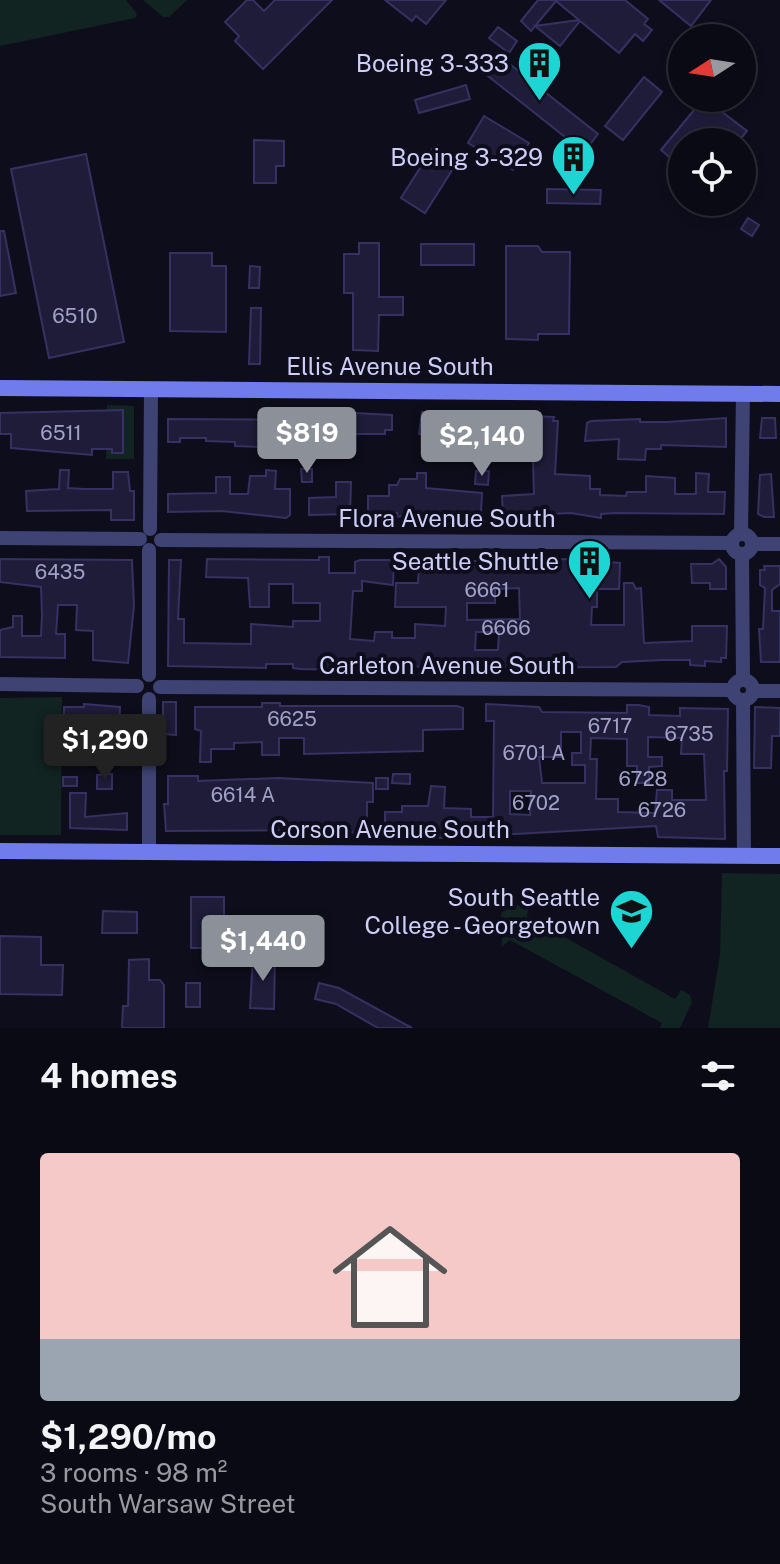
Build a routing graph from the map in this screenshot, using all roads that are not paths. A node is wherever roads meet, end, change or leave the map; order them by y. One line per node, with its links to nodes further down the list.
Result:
1 (0, 388): 2 (street, Ellis Avenue South)
2 (151, 389): 3 (street, Ellis Avenue South); 6 (street)
3 (743, 394): 4 (street, Ellis Avenue South); 7 (street)
4 (780, 394)
5 (0, 538): 6 (street, Flora Avenue South)
6 (150, 540): 7 (street, Flora Avenue South); 9 (street)
7 (742, 544): 8 (street, Flora Avenue South); 13 (street)
8 (780, 544)
9 (149, 675): 11 (street); 12 (street)
10 (0, 684): 11 (street)
11 (137, 686): 15 (street)
12 (160, 687): 13 (street, Carleton Avenue South); 15 (street)
13 (743, 690): 14 (street, Carleton Avenue South); 18 (street)
14 (780, 691)
15 (149, 699): 17 (street)
16 (0, 851): 17 (street, Corson Avenue South)
17 (149, 852): 18 (street, Corson Avenue South)
18 (744, 856): 19 (street, Corson Avenue South)
19 (780, 856)

